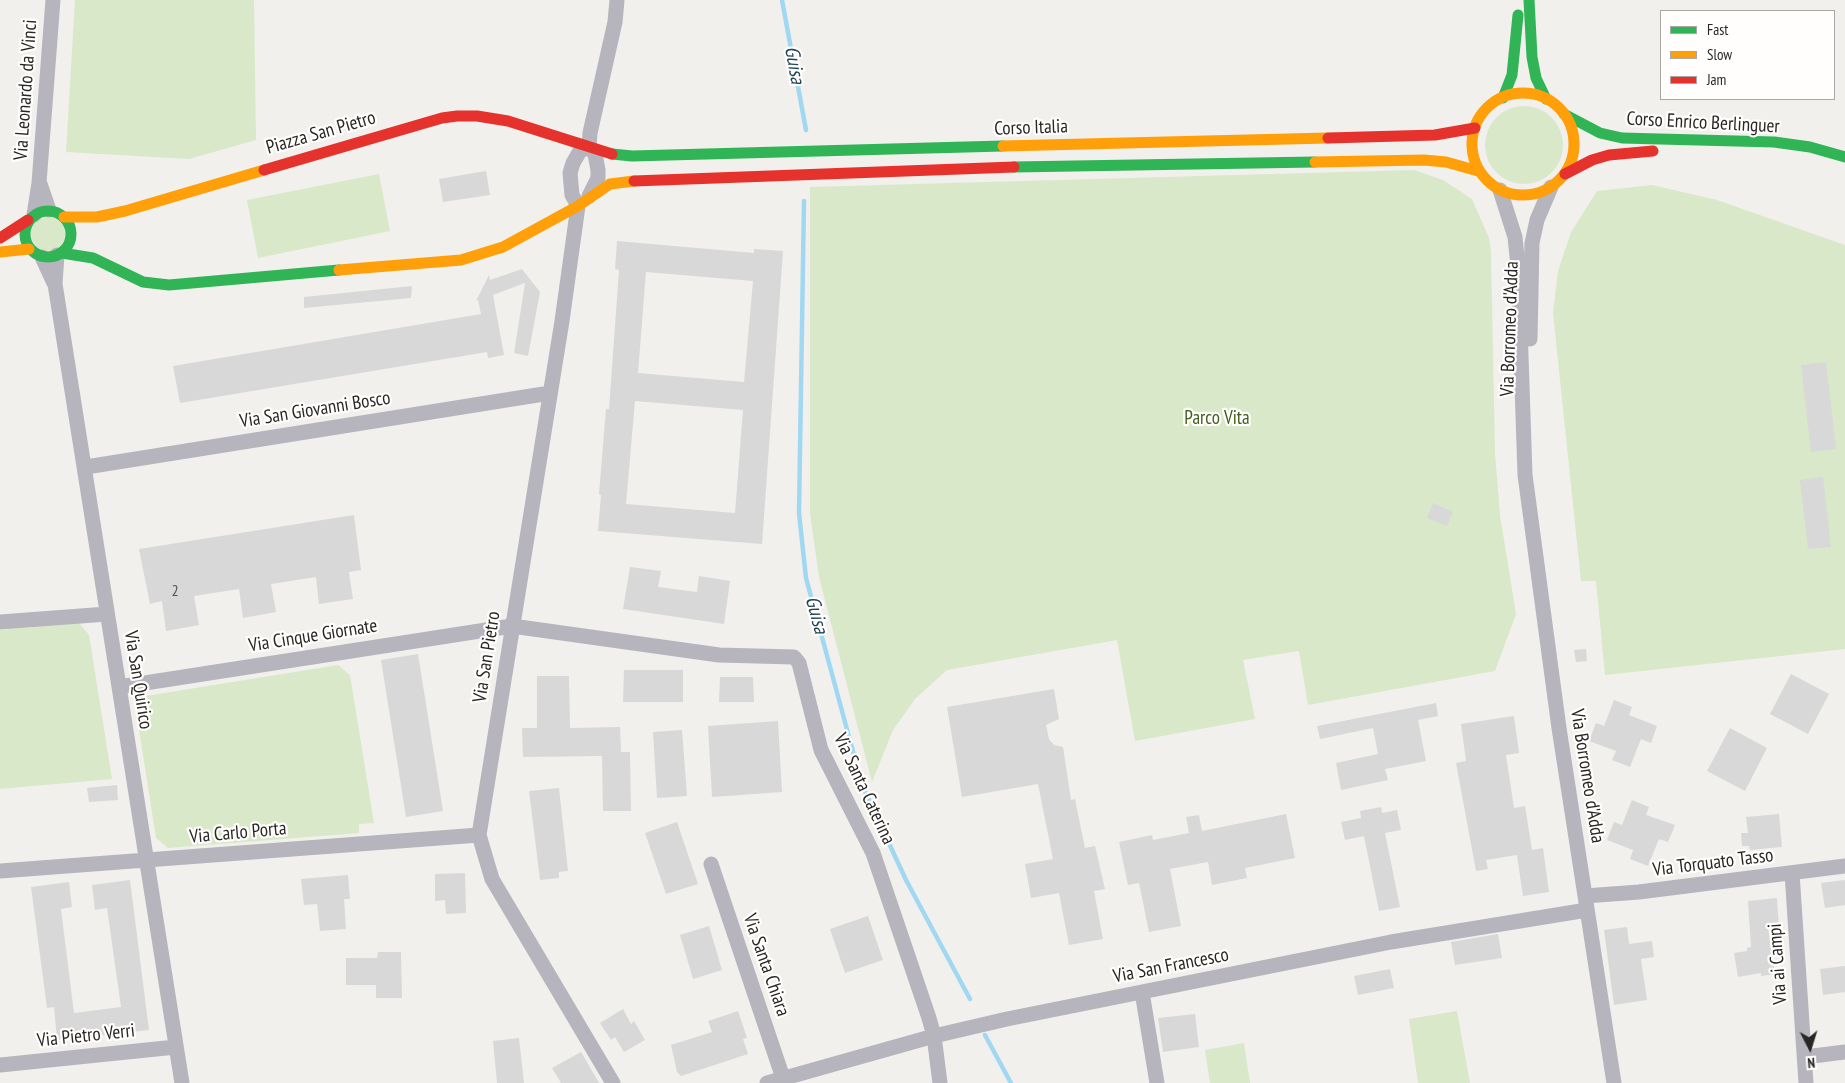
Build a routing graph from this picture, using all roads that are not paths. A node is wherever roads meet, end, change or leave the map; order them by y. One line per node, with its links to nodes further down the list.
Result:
1 (53, 0): 13 (street, Via Leonardo da Vinci)
2 (617, 0): 9 (street)
3 (1519, 0): 5 (street)
4 (1529, 0): 6 (street)
5 (1503, 98): 6 (street); 8 (street)
6 (1546, 98): 7 (street)
7 (1564, 114): 10 (street, Corso Enrico Berlinguer); 12 (street)
8 (1475, 128): 9 (street, Corso Italia); 11 (street)
9 (589, 148): 16 (street); 16 (street); 19 (street, Piazza San Pietro)
10 (1845, 157): 12 (street, Corso Enrico Berlinguer)
11 (1478, 171): 15 (street); 16 (street, Corso Italia)
12 (1565, 174): 14 (street)
13 (39, 182): 17 (street, Via Leonardo da Vinci); 18 (street, Via Leonardo da Vinci)
14 (1550, 187): 15 (street); 25 (street, Via Borromeo d'Adda)
15 (1500, 190): 25 (street, Via Borromeo d'Adda)
16 (584, 201): 22 (street); 23 (street, Via San Pietro)
17 (49, 210): 18 (street); 19 (street)
18 (31, 218): 20 (street); 22 (street)
19 (64, 218): 22 (street)
20 (0, 238)
21 (0, 252): 22 (street)
22 (48, 254): 24 (street, Via San Quirico)
23 (550, 393): 24 (street, Via San Giovanni Bosco); 28 (street, Via San Pietro)
24 (86, 467): 26 (street, Via San Quirico)
25 (1525, 475): 36 (street, Via Borromeo d'Adda)
26 (107, 614): 27 (street); 29 (street, Via San Quirico)
27 (0, 622)
28 (512, 626): 29 (street, Via Cinque Giornate); 30 (street, Via San Pietro); 38 (street, Via Santa Caterina)
29 (119, 687): 31 (street, Via San Quirico)
30 (479, 835): 31 (street, Via Carlo Porta); 45 (street, Via San Pietro)
31 (146, 861): 34 (street, Via Carlo Porta); 39 (street, Via San Quirico)
32 (711, 864): 43 (street, Via Santa Chiara)
33 (1845, 866): 35 (street, Via Torquato Tasso)
34 (0, 871)
35 (1792, 873): 36 (street, Via Torquato Tasso); 41 (street, Via ai Campi)
36 (1586, 903): 37 (street, Via San Francesco); 49 (street, Via Borromeo d'Adda)
37 (1142, 992): 38 (street, Via San Francesco); 48 (street)
38 (934, 1036): 43 (street, Via San Francesco); 47 (street, Via Santa Caterina)
39 (176, 1046): 42 (street, Via Pietro Verri); 44 (street, Via San Quirico)
40 (1845, 1052): 41 (street)
41 (1805, 1057): 50 (street, Via ai Campi)
42 (0, 1065)
43 (783, 1078): 46 (street, Via San Francesco)
44 (182, 1083)
45 (613, 1083)
46 (767, 1083)
47 (940, 1083)
48 (1157, 1083)
49 (1614, 1083)
50 (1806, 1083)

